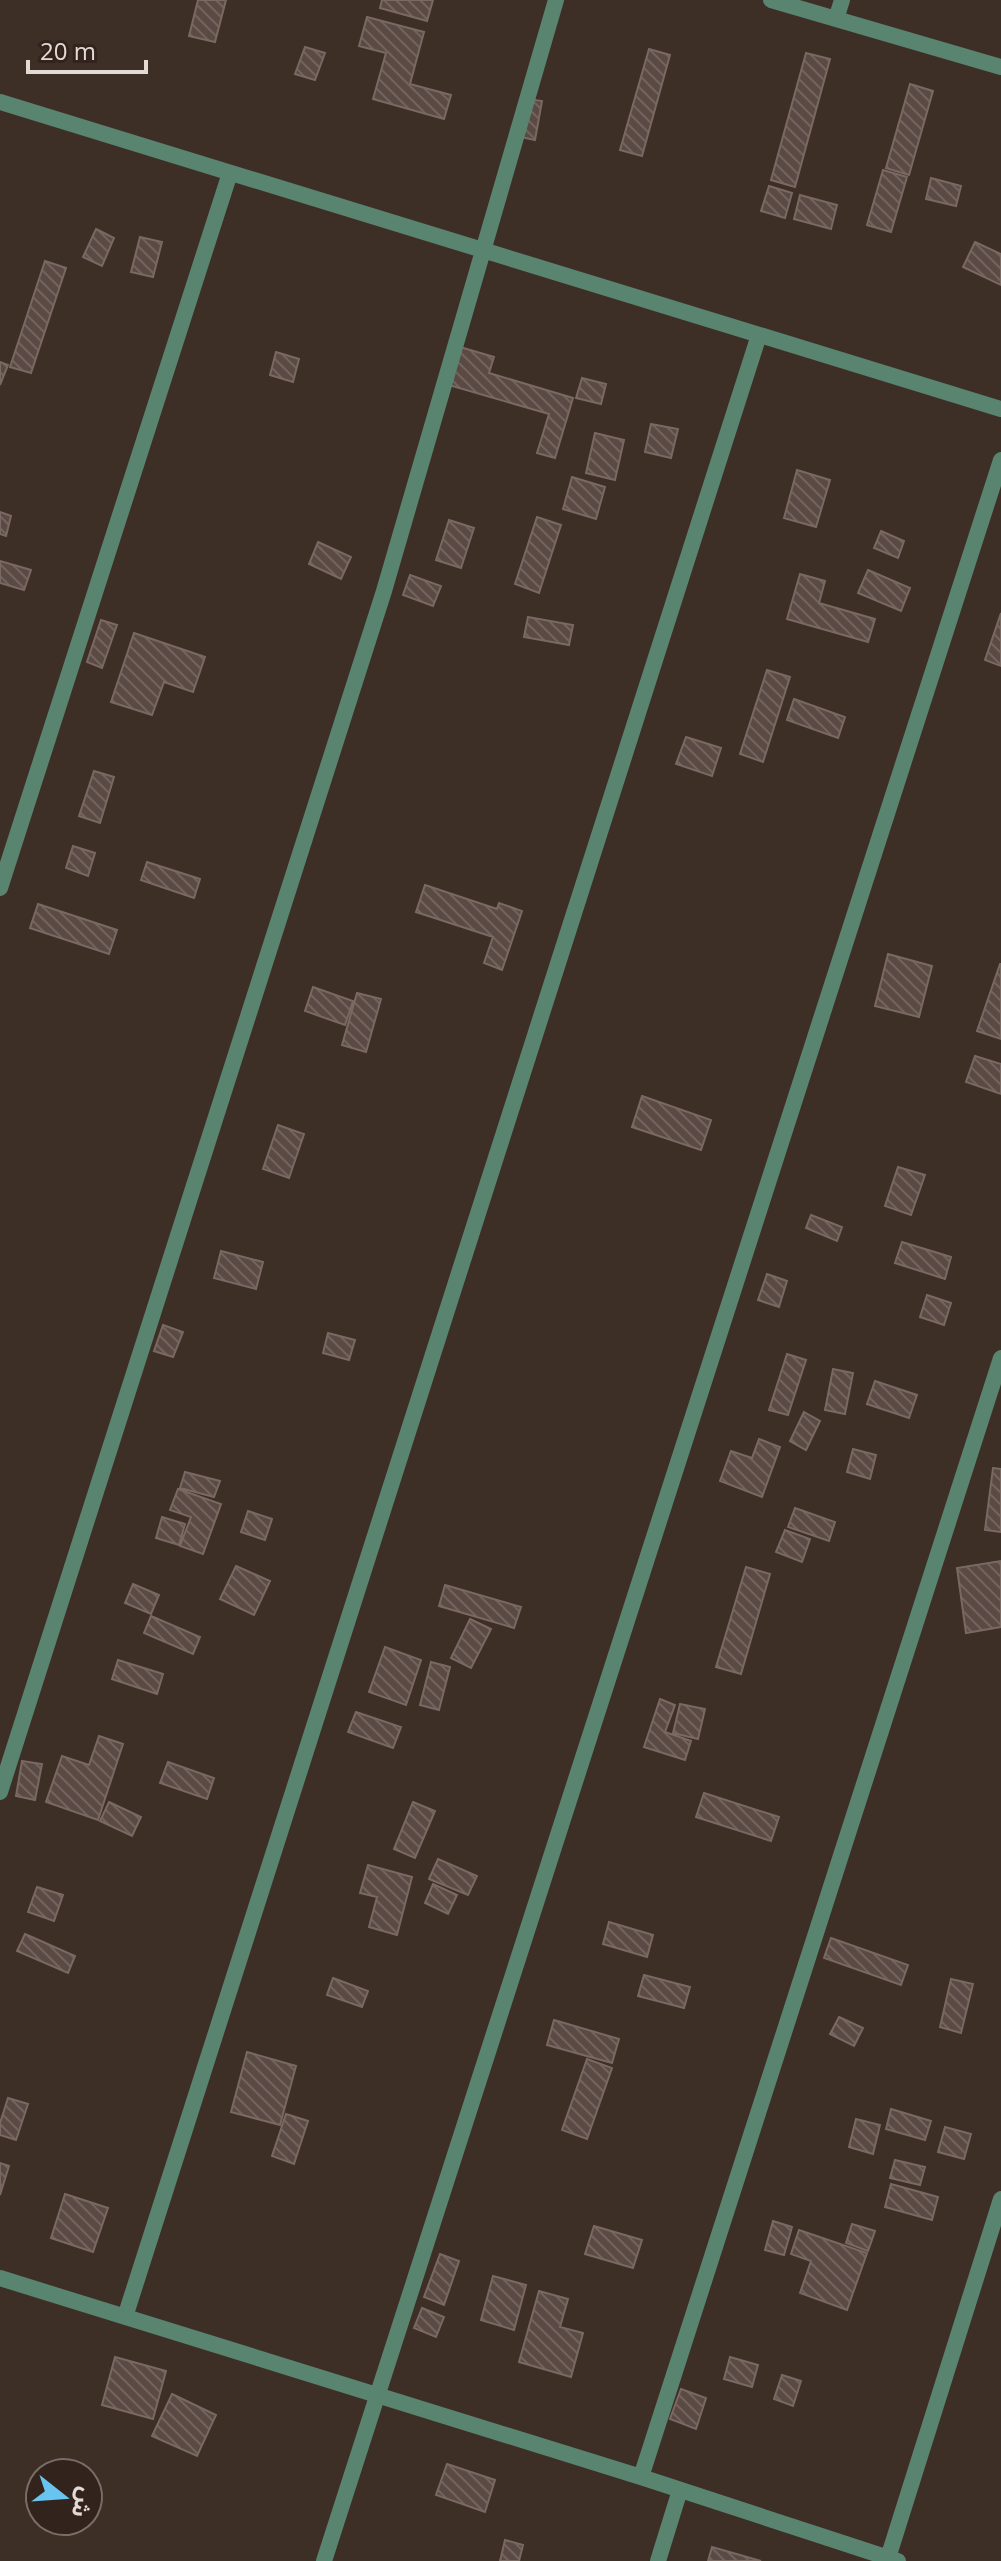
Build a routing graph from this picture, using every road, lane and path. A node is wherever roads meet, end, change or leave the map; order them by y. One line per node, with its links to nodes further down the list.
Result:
1 (556, 0): 8 (street)
2 (771, 0): 4 (street)
3 (842, 0): 4 (street)
4 (836, 19): 5 (street)
5 (1001, 67)
6 (0, 102): 7 (street)
7 (230, 173): 8 (street); 12 (street)
8 (484, 250): 9 (street); 14 (street)
9 (759, 335): 10 (street); 17 (street)
10 (1001, 409)
11 (1001, 460): 18 (street)
12 (0, 888)
13 (1001, 1358): 19 (street)
14 (0, 1792)
15 (1001, 2199): 21 (street)
16 (0, 2278): 17 (street)
17 (125, 2317): 18 (street)
18 (376, 2395): 19 (street); 22 (street)
19 (641, 2477): 20 (street)
20 (680, 2490): 21 (street); 23 (street)
21 (893, 2560)
22 (324, 2561)
23 (658, 2561)

